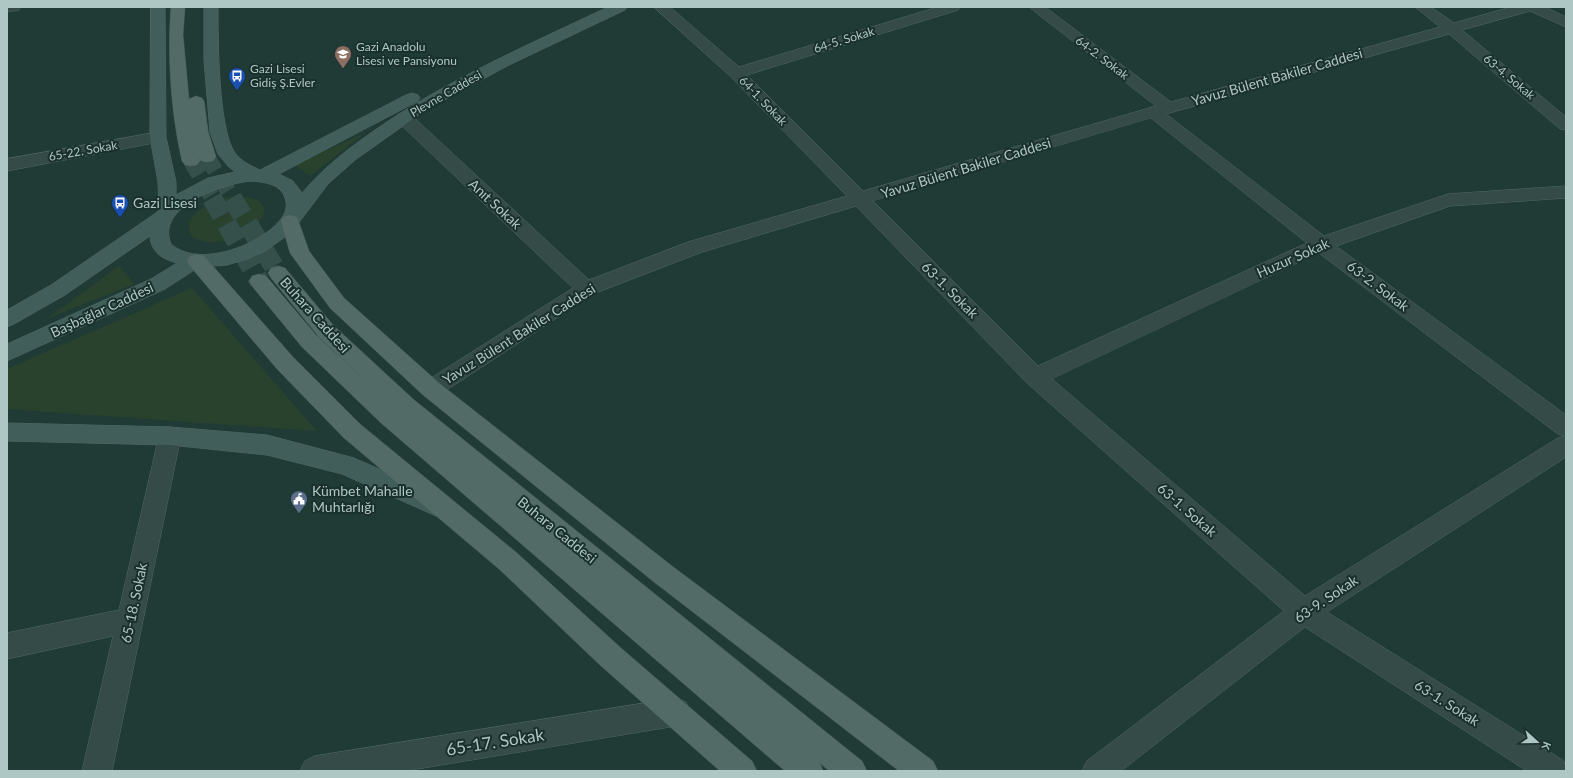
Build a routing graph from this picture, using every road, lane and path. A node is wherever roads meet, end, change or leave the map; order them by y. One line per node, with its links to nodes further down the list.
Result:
1 (14, 7): 14 (street)
2 (158, 7): 21 (main road)
3 (178, 7): 23 (main road)
4 (191, 7): 22 (main road)
5 (211, 7): 25 (main road)
6 (596, 7): 25 (main road, Plevne Caddesi)
7 (620, 7): 19 (main road, Plevne Caddesi)
8 (661, 7): 17 (street, 64-1. Sokak)
9 (953, 7): 17 (street, 64-5. Sokak)
10 (1036, 7): 18 (street, 64-2. Sokak)
11 (1422, 7): 16 (street, 63-4. Sokak)
12 (1527, 7): 16 (street, Yavuz Bülent Bakiler Caddesi)
13 (1534, 7): 15 (street)
14 (7, 8)
15 (1566, 23)
16 (1451, 28): 18 (street, Yavuz Bülent Bakiler Caddesi); 20 (street, 63-4. Sokak)
17 (736, 73): 27 (street, 64-1. Sokak)
18 (1161, 110): 27 (street, Yavuz Bülent Bakiler Caddesi); 30 (street, 63-2. Sokak)
19 (404, 118): 29 (main road, Plevne Caddesi); 32 (street, Anıt Sokak)
20 (1566, 125)
21 (158, 137): 24 (street, 65-22. Sokak); 28 (main road)
22 (208, 157)
23 (191, 161)
24 (7, 165)
25 (261, 176): 28 (main road); 29 (main road)
26 (1566, 192): 30 (street, Huzur Sokak)
27 (860, 200): 32 (street, Yavuz Bülent Bakiler Caddesi); 35 (street, 63-1. Sokak)
28 (165, 215): 31 (main road); 33 (main road)
29 (292, 218): 31 (main road, Plevne Caddesi); 36 (main road)
30 (1321, 244): 35 (street, Huzur Sokak); 37 (street, 63-2. Sokak)
31 (196, 261): 34 (main road, Başbağlar Caddesi); 41 (main road)
32 (586, 289): 36 (street, Yavuz Bülent Bakiler Caddesi)
33 (7, 319)
34 (7, 353)
35 (1035, 377): 42 (street, 63-1. Sokak)
36 (431, 389): 51 (main road)
37 (1566, 427)
38 (7, 432): 39 (main road)
39 (170, 436): 41 (main road); 43 (street, 65-18. Sokak)
40 (1566, 445): 42 (street, 63-9. Sokak)
41 (446, 509): 45 (main road)
42 (1304, 612): 52 (street, 63-9. Sokak); 53 (street, 63-1. Sokak)
43 (130, 620): 44 (street); 46 (street, 65-18. Sokak)
44 (7, 646)
45 (676, 712): 47 (street, 65-17. Sokak); 48 (main road)
46 (97, 771)
47 (315, 771)
48 (742, 771)
49 (808, 771): 50 (main road, Buhara Caddesi)
50 (852, 771)
51 (923, 771)
52 (1097, 771)
53 (1554, 771)

